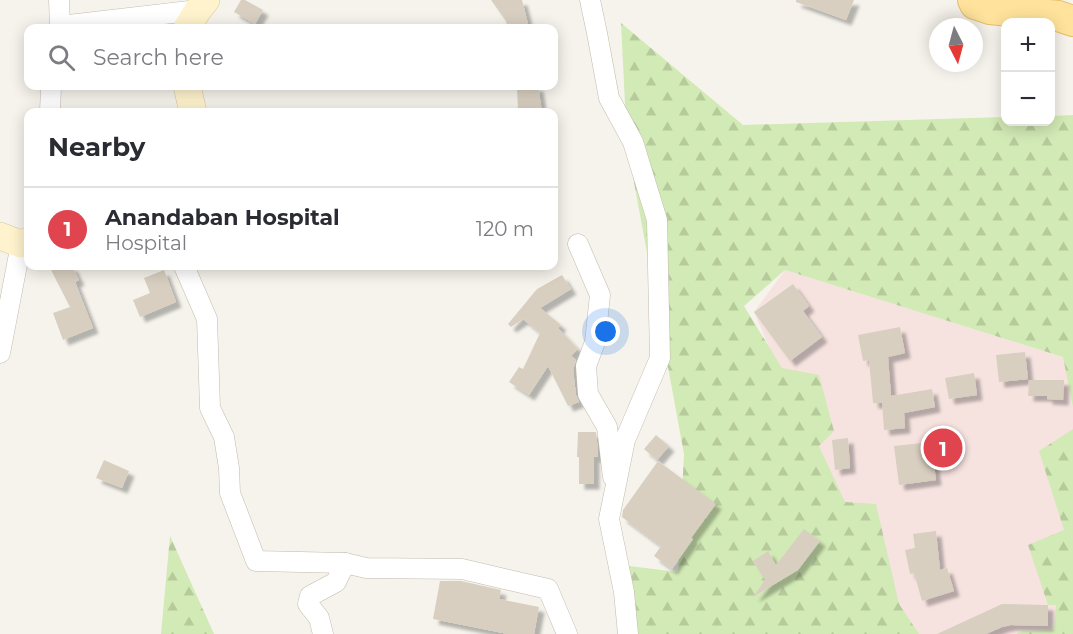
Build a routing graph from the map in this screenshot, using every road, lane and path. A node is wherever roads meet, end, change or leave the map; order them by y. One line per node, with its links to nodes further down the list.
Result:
1 (59, 0): 6 (street)
2 (590, 0): 16 (street)
3 (973, 0): 5 (main road)
4 (197, 13): 7 (street)
5 (1073, 21)
6 (60, 24)
7 (89, 24)
8 (51, 90): 10 (street)
9 (188, 90): 11 (street)
10 (50, 108)
11 (192, 108)
12 (17, 240): 15 (street)
13 (578, 244): 16 (street)
14 (186, 270): 17 (street)
15 (0, 353)
16 (615, 494): 20 (street)
17 (345, 564): 18 (street); 19 (street)
18 (323, 634)
19 (567, 634)
20 (628, 634)

